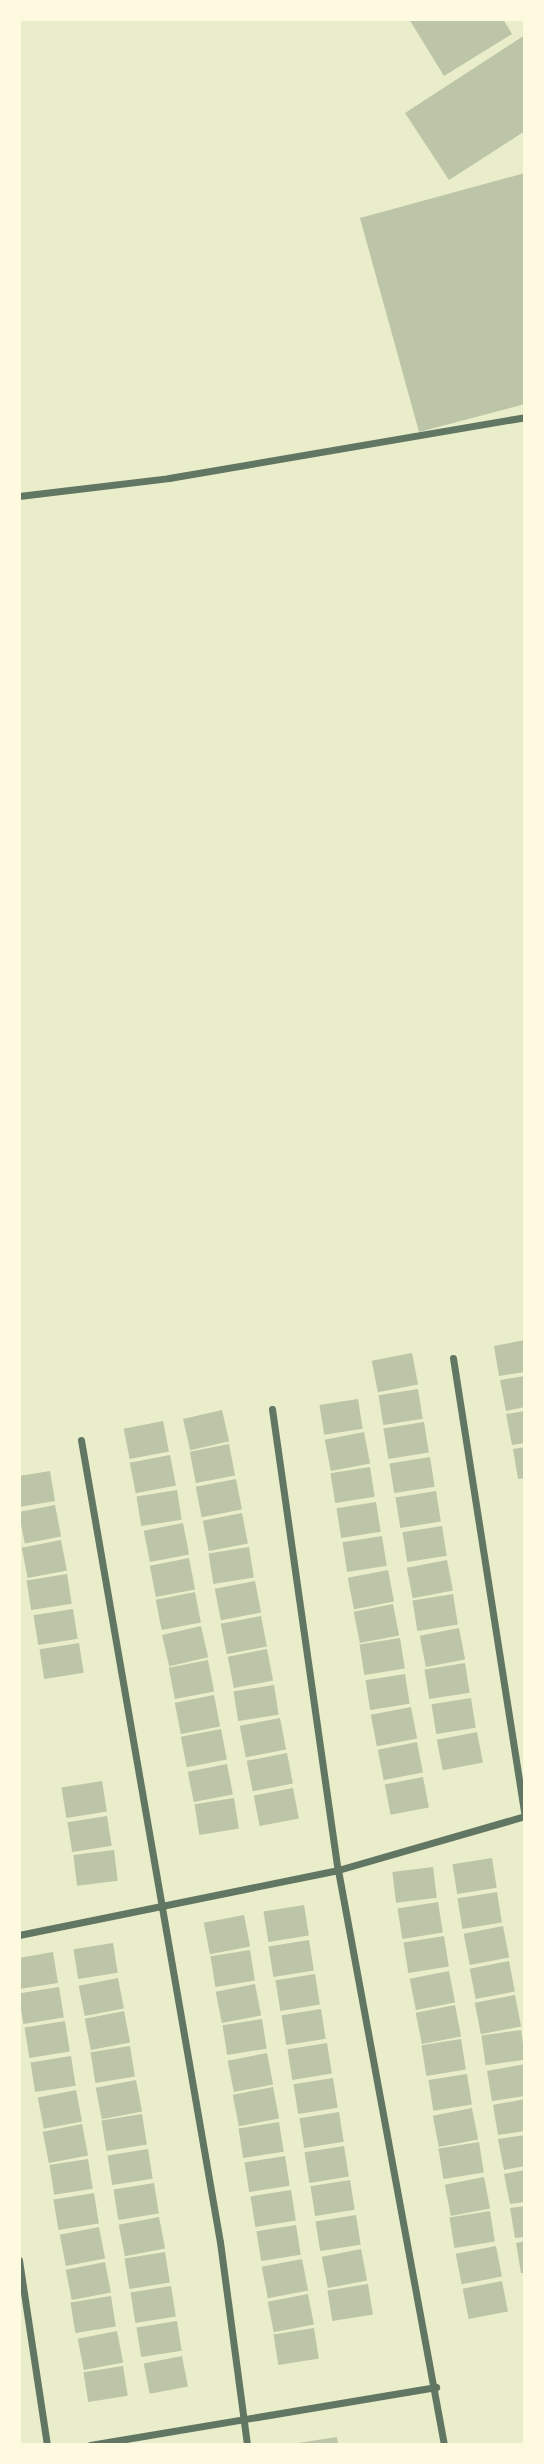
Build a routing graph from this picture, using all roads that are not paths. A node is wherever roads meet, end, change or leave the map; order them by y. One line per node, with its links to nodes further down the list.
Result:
1 (525, 417): 2 (street)
2 (19, 496)
3 (453, 1359): 6 (street)
4 (272, 1409): 7 (street)
5 (81, 1440): 8 (street)
6 (525, 1816): 7 (street)
7 (338, 1870): 8 (street); 11 (street)
8 (164, 1903): 9 (street); 12 (street)
9 (19, 1935)
10 (19, 2260): 13 (street)
11 (436, 2387): 12 (street); 16 (street)
12 (243, 2419): 14 (street); 15 (street)
13 (47, 2445)
14 (90, 2445)
15 (247, 2445)
16 (444, 2445)

